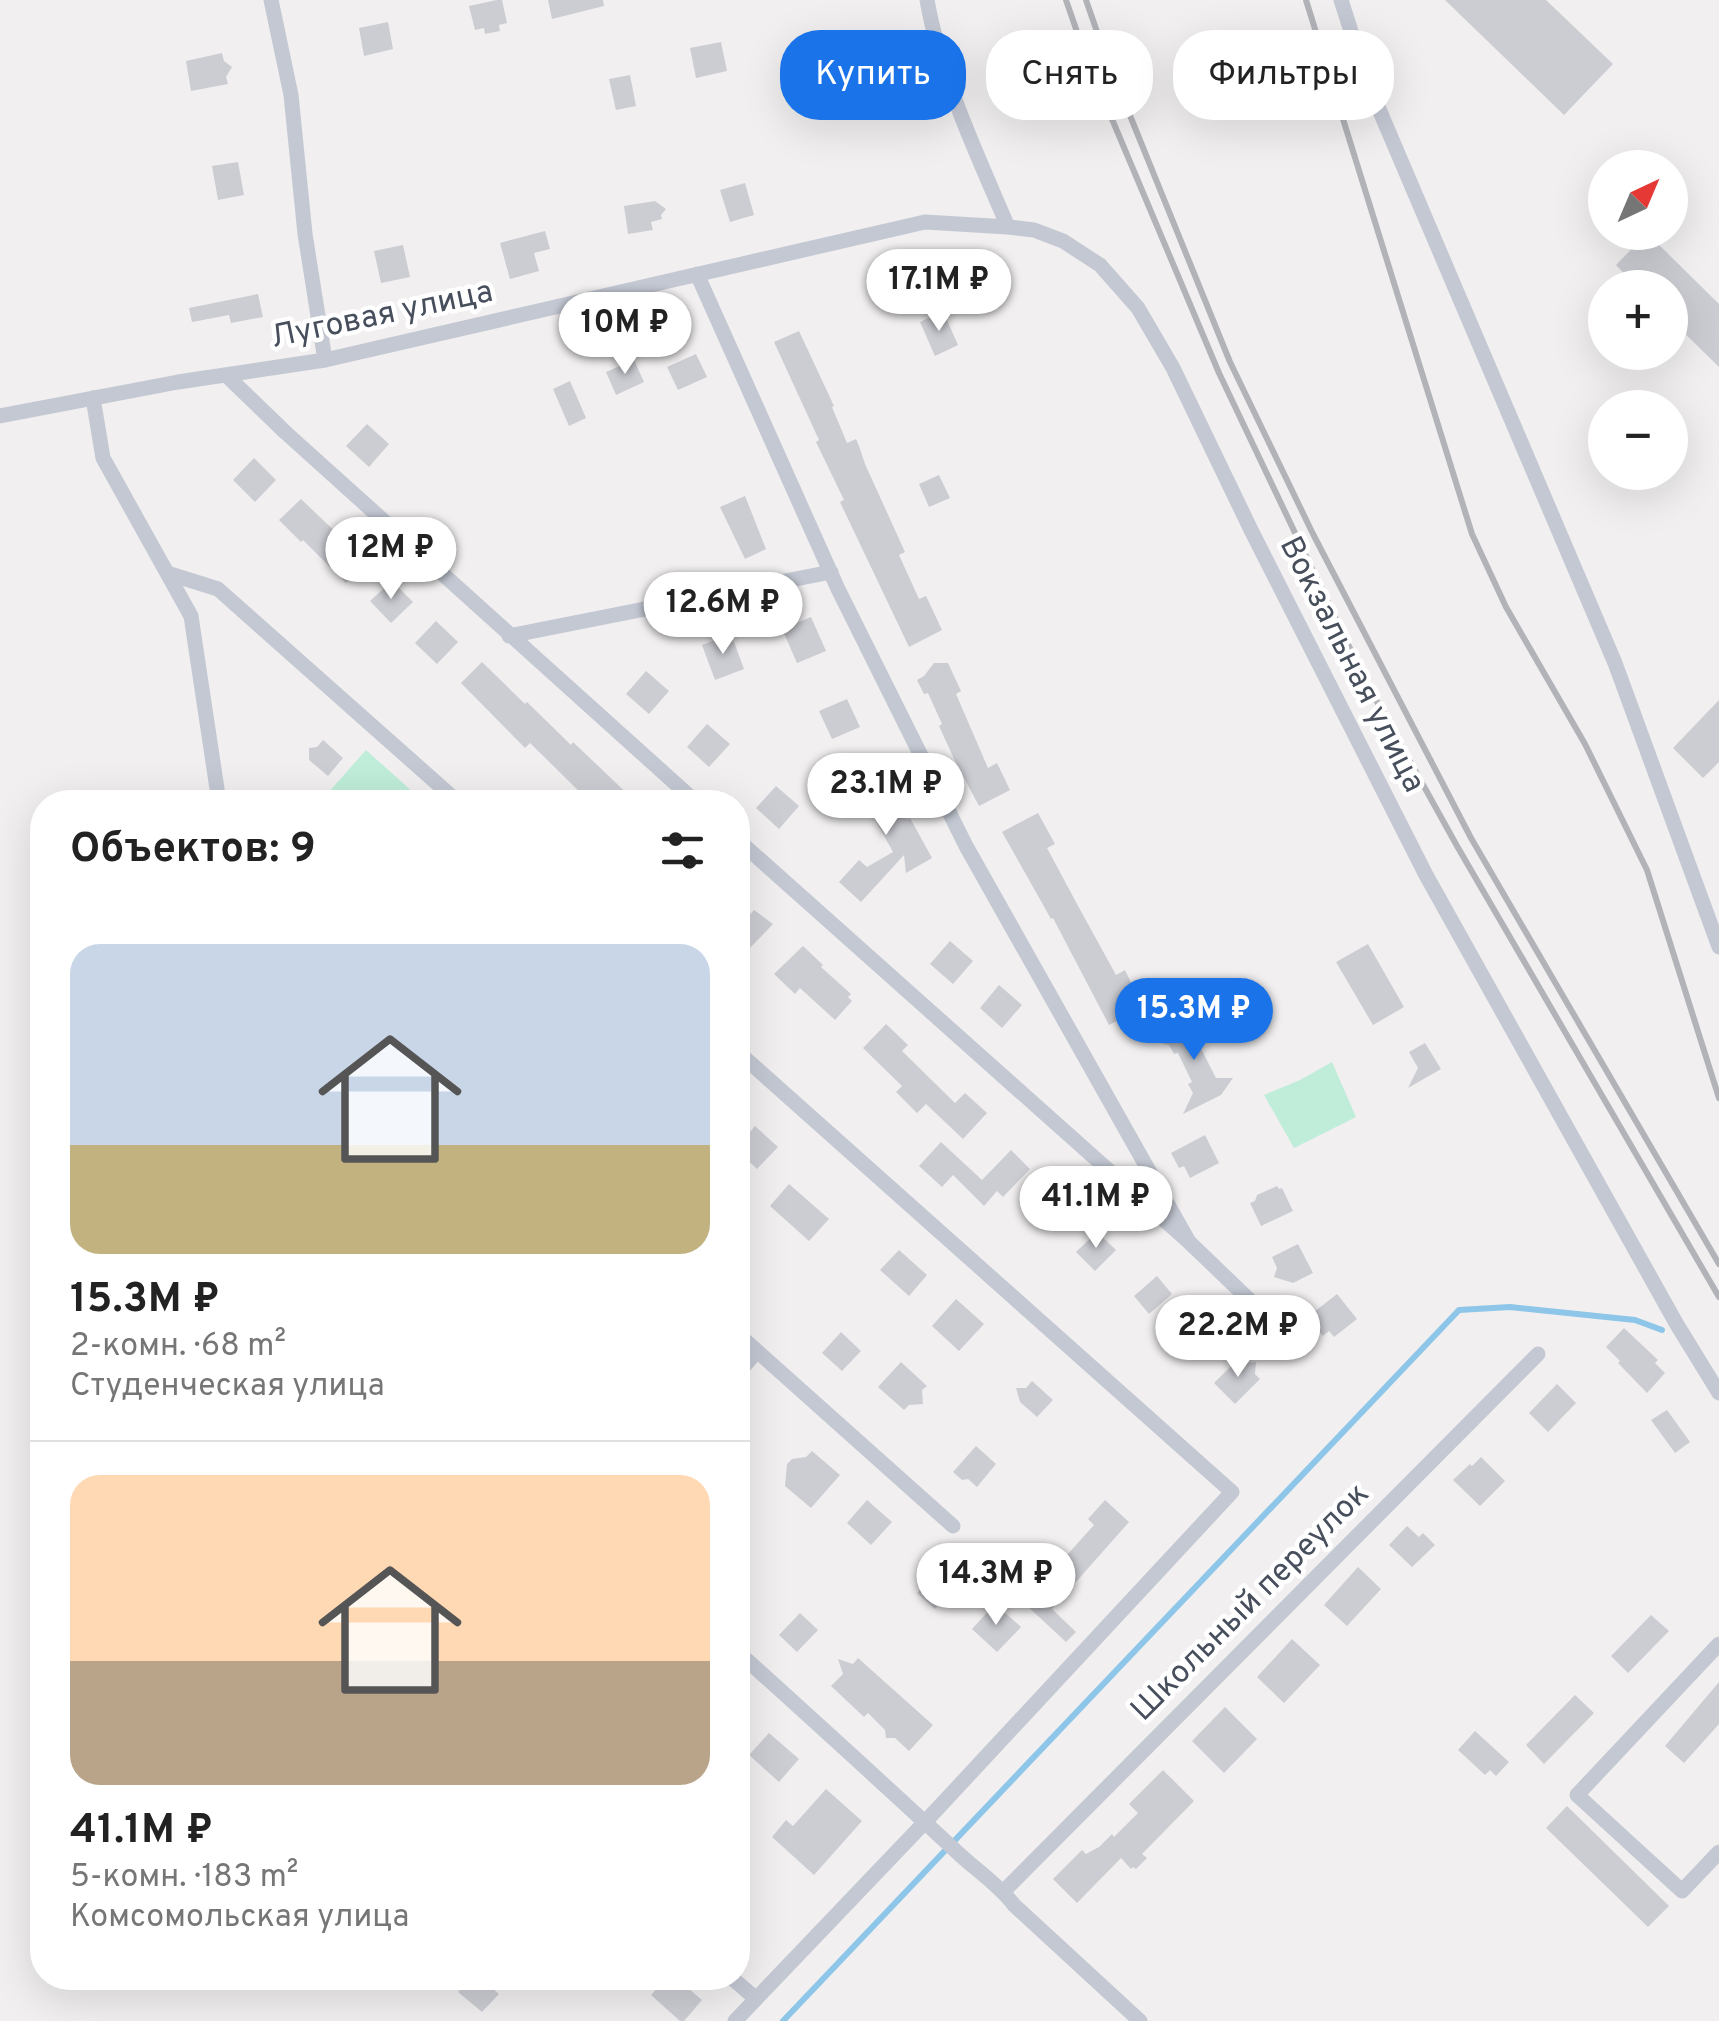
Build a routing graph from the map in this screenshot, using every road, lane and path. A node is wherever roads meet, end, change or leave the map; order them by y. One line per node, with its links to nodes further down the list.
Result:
1 (271, 0): 6 (street)
2 (927, 0): 4 (street)
3 (1340, 0): 17 (street)
4 (1008, 227): 5 (street, Луговая улица); 25 (street, Вокзальная улица)
5 (697, 274): 6 (street, Луговая улица); 10 (street)
6 (325, 360): 7 (street, Луговая улица)
7 (226, 375): 8 (street, Луговая улица); 12 (street)
8 (94, 398): 9 (street, Луговая улица); 11 (street)
9 (0, 416)
10 (831, 572): 12 (street); 19 (street)
11 (167, 573): 13 (street); 14 (street)
12 (509, 636): 15 (street)
13 (217, 790)
14 (444, 790)
15 (682, 790)
16 (750, 851): 19 (street)
17 (1719, 948)
18 (750, 1063): 29 (street)
19 (1189, 1242): 20 (street)
20 (1263, 1313)
21 (750, 1345): 22 (street)
22 (757, 1352): 24 (street); 26 (street)
23 (1538, 1354): 31 (street, Школьный переулок)
24 (750, 1360)
25 (1719, 1394)
26 (953, 1526)
27 (1719, 1644): 30 (street)
28 (750, 1663): 29 (street)
29 (932, 1827): 31 (street); 33 (street)
30 (1719, 1852)
31 (1004, 1891): 35 (street)
32 (746, 1990): 33 (street)
33 (755, 1998): 34 (street)
34 (734, 2021)
35 (1140, 2021)

